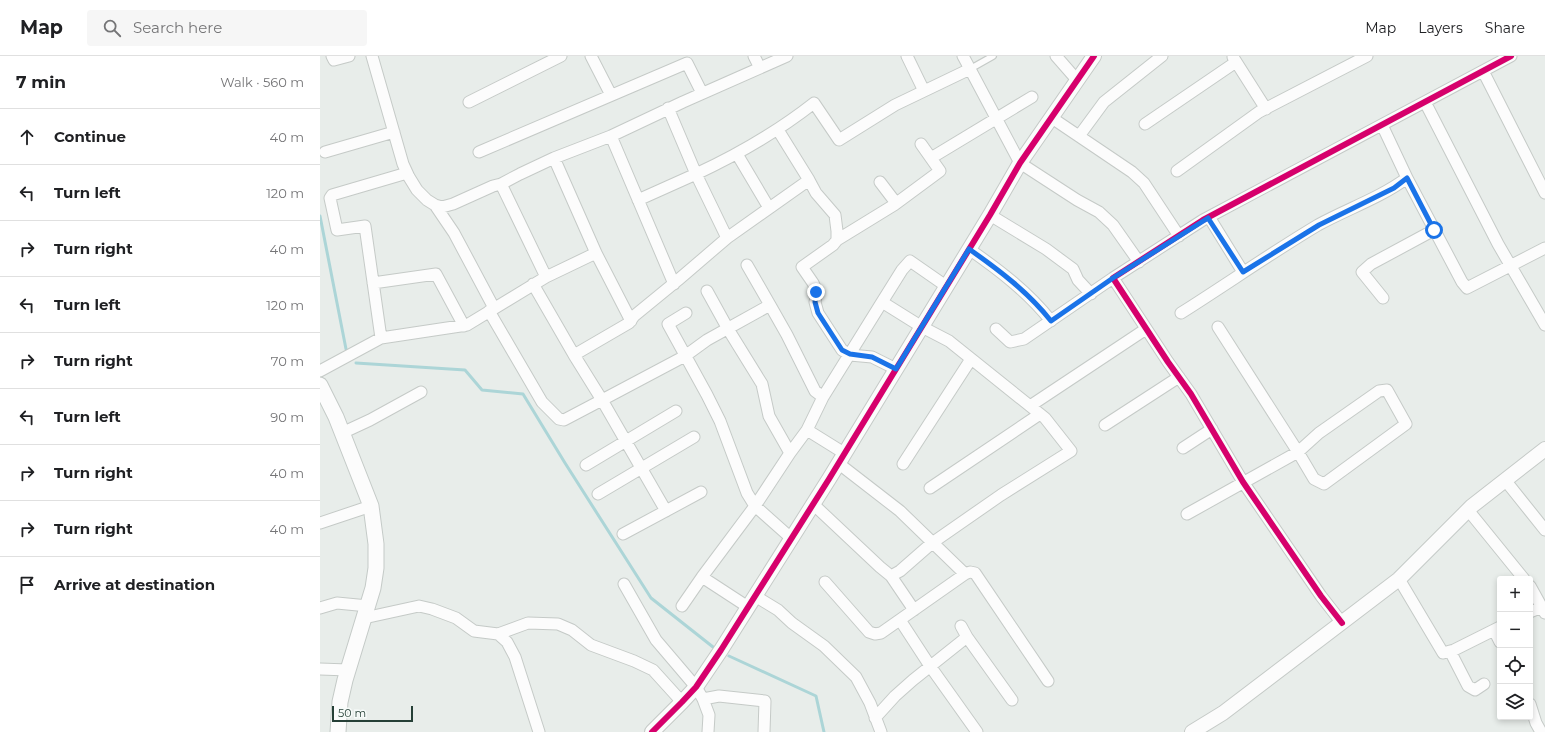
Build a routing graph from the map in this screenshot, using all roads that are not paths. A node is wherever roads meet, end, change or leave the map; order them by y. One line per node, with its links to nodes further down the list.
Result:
1 (332, 56): 2 (street)
2 (349, 56)
3 (372, 56): 35 (street)
4 (562, 56): 26 (street)
5 (592, 56): 24 (street)
6 (754, 56): 18 (street)
7 (787, 56): 18 (street)
8 (907, 56): 22 (street)
9 (963, 56): 19 (street)
10 (992, 56): 19 (lane)
11 (1056, 56): 21 (street)
12 (1094, 56): 21 (street)
13 (1162, 56): 37 (street)
14 (1367, 56): 29 (street)
15 (1511, 56): 20 (street)
16 (1235, 59): 29 (street); 32 (street)
17 (686, 60): 23 (street); 24 (street)
18 (760, 68): 23 (street)
19 (970, 69): 22 (street); 31 (street)
20 (1483, 71): 27 (street); 52 (street)
21 (1077, 80): 30 (street)
22 (924, 91): 34 (street)
23 (702, 93): 28 (street)
24 (611, 96): 40 (street)
25 (1032, 97): 31 (street)
26 (469, 102)
27 (1425, 102): 33 (street); 68 (street)
28 (668, 108): 36 (street); 47 (street)
29 (1266, 109): 45 (street)
30 (1052, 118): 37 (street); 44 (street)
31 (996, 120): 43 (street); 44 (street)
32 (1145, 124)
33 (1382, 125): 48 (street); 58 (street)
34 (778, 130): 41 (street); 49 (street)
35 (394, 132): 39 (street); 46 (street)
36 (611, 136): 42 (street); 53 (street)
37 (1078, 136): 60 (street)
38 (921, 144): 43 (street)
39 (324, 152)
40 (479, 152)
41 (737, 154): 47 (street); 56 (street)
42 (554, 158): 51 (street); 65 (street)
43 (931, 158): 54 (street)
44 (1020, 163): 57 (street); 66 (street)
45 (1177, 171)
46 (407, 173): 55 (street); 72 (street)
47 (696, 174): 53 (street); 61 (street)
48 (1407, 178): 59 (street); 69 (street)
49 (809, 180): 56 (street); 62 (street)
50 (880, 182): 54 (street)
51 (501, 184): 55 (street); 70 (street)
52 (1545, 193)
53 (638, 200): 74 (street)
54 (896, 203): 62 (street)
55 (435, 205): 81 (street)
56 (769, 208): 61 (street)
57 (990, 215): 64 (street); 77 (street)
58 (1208, 218): 60 (street); 69 (street)
59 (1434, 230): 68 (street); 78 (street)
60 (1179, 236): 66 (street)
61 (727, 238): 74 (street)
62 (837, 240): 94 (street)
63 (1545, 248): 68 (street)
64 (969, 249): 75 (street); 85 (street)
65 (596, 253): 70 (street); 84 (street)
66 (1139, 262): 71 (street)
67 (747, 265): 80 (street)
68 (1511, 265): 86 (street)
69 (1243, 272): 83 (street)
70 (546, 277): 73 (street)
71 (1113, 278): 77 (street); 92 (street)
72 (373, 284): 87 (street); 93 (street)
73 (533, 284): 81 (street); 95 (street)
74 (674, 284): 84 (street)
75 (946, 286): 79 (street); 88 (street)
76 (707, 291): 90 (street)
77 (1091, 294): 85 (street)
78 (1383, 298)
79 (882, 302): 88 (street); 94 (street)
80 (770, 305): 90 (street); 103 (street)
81 (492, 310): 87 (street); 104 (street)
82 (686, 313): 96 (street)
83 (1181, 313)
84 (631, 321): 95 (street)
85 (1051, 321): 91 (street)
86 (1545, 325)
87 (464, 326): 93 (street)
88 (922, 326): 97 (street); 98 (street)
89 (1218, 327): 116 (street)
90 (728, 329): 96 (street); 117 (street)
91 (996, 329)
92 (1146, 329): 100 (street); 105 (street)
93 (381, 338): 99 (street)
94 (850, 354): 98 (street); 103 (street)
95 (574, 355): 104 (street)
96 (685, 356): 104 (street); 129 (street)
97 (971, 359): 105 (street); 119 (street)
98 (896, 369): 118 (street)
99 (320, 371)
100 (1179, 377): 108 (street); 109 (street)
101 (320, 385): 111 (main road)
102 (421, 392): 111 (street)
103 (823, 397): 110 (street)
104 (602, 400): 113 (street)
105 (1030, 406): 107 (street)
106 (676, 412): 113 (street)
107 (1040, 414): 124 (street); 137 (street)
108 (1105, 425)
109 (1212, 429): 114 (street); 123 (street)
110 (807, 430): 117 (street); 118 (street)
111 (342, 432): 128 (main road)
112 (694, 436): 121 (street)
113 (626, 442): 120 (street); 121 (street)
114 (1183, 448)
115 (1545, 451): 122 (street)
116 (1298, 452): 116 (street); 123 (street)
117 (790, 453): 129 (street)
118 (841, 458): 127 (street); 137 (street)
119 (903, 464)
120 (586, 465)
121 (641, 468): 126 (street); 130 (street)
122 (1505, 480): 131 (street); 134 (street)
123 (1243, 482): 132 (street); 154 (street)
124 (930, 488)
125 (702, 492): 130 (street)
126 (598, 494)
127 (813, 504): 136 (street); 140 (street)
128 (372, 506): 133 (street); 151 (main road)
129 (755, 506): 136 (street); 139 (street)
130 (666, 510): 135 (street)
131 (1468, 510): 141 (street); 142 (street)
132 (1187, 514)
133 (320, 523)
134 (1545, 530)
135 (623, 534)
136 (791, 538): 146 (street)
137 (932, 543): 138 (street); 140 (street)
138 (965, 574): 149 (street); 163 (street)
139 (702, 576): 146 (street); 147 (street)
140 (891, 576): 149 (street)
141 (1522, 576)
142 (1399, 579): 154 (street); 159 (street)
143 (825, 582): 153 (street)
144 (624, 584): 165 (street)
145 (1533, 592): 150 (street)
146 (751, 602): 165 (street); 169 (street)
147 (682, 606)
148 (320, 608): 151 (street)
149 (914, 610): 153 (street)
150 (1543, 610): 152 (street)
151 (366, 612): 157 (street); 162 (main road)
152 (1533, 612)
153 (900, 620): 160 (street)
154 (1342, 623): 177 (street)
155 (961, 626): 158 (street)
156 (1497, 628): 159 (street)
157 (498, 634): 167 (street); 171 (street)
158 (967, 637): 160 (street); 166 (street)
159 (1450, 651): 164 (street)
160 (930, 666): 169 (street); 176 (street)
161 (320, 669): 162 (street)
162 (348, 670): 170 (main road)
163 (1048, 682)
164 (1484, 684)
165 (699, 693): 167 (street); 173 (street); 174 (street)
166 (1012, 700)
167 (682, 702): 172 (street)
168 (1533, 714): 178 (street)
169 (875, 718): 175 (street)
170 (338, 732)
171 (539, 732)
172 (652, 732)
173 (708, 732)
174 (764, 732)
175 (881, 732)
176 (976, 732)
177 (1192, 732)
178 (1541, 732)

